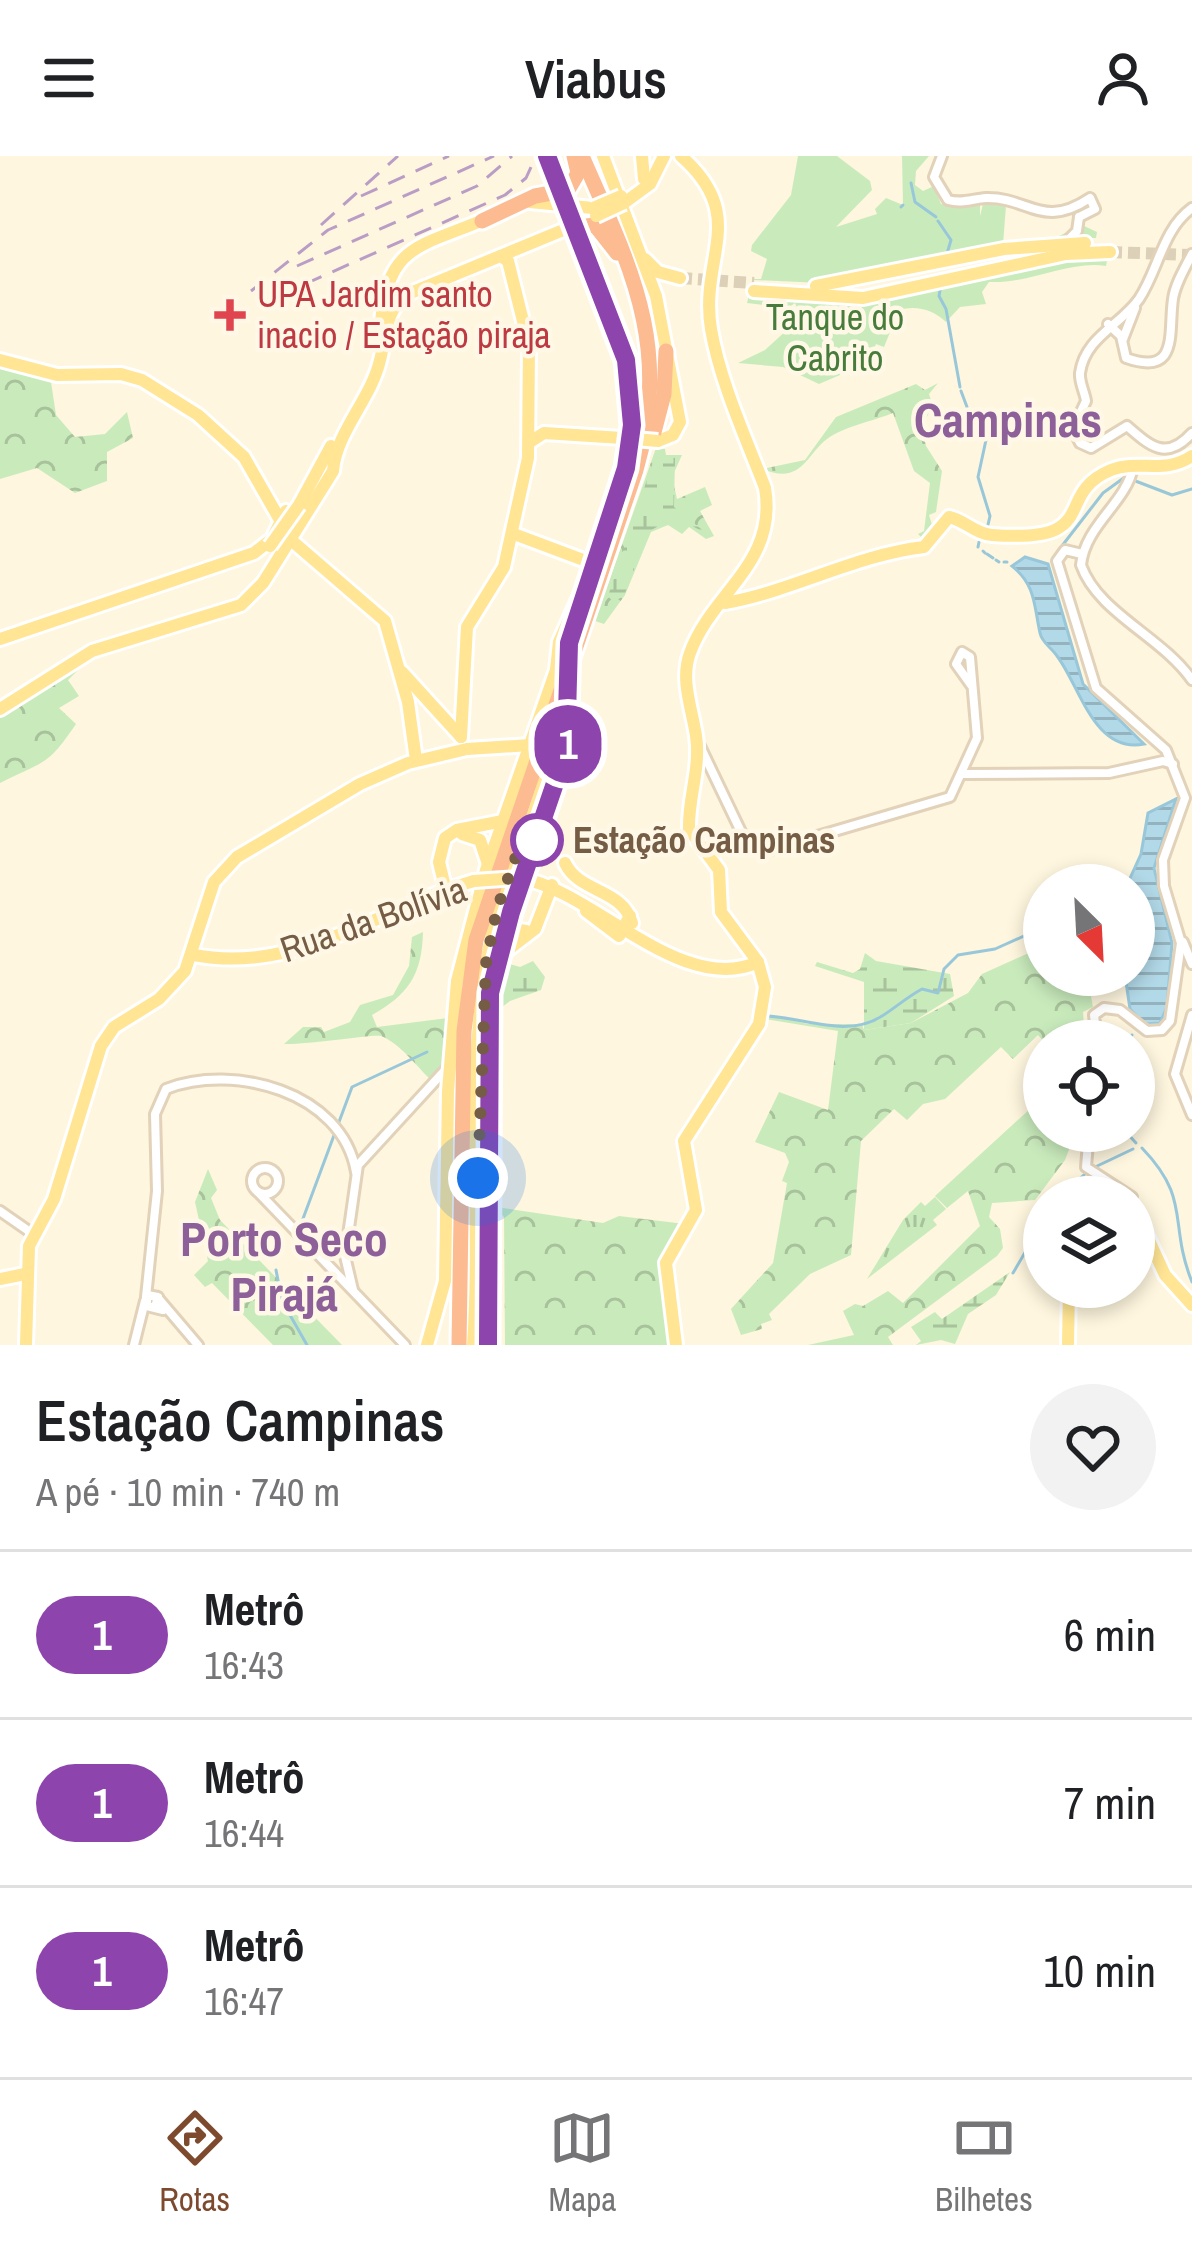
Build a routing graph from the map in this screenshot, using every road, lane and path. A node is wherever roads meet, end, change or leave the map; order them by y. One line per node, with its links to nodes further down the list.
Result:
1 (656, 156): 5 (main road); 5 (main road)
2 (681, 156): 52 (main road)
3 (942, 156): 8 (street)
4 (595, 157): 11 (highway); 14 (main road); 27 (highway); 37 (highway)
5 (622, 200): 9 (main road, bridge)
6 (534, 201): 9 (main road); 11 (main road); 13 (main road)
7 (1192, 208): 28 (street)
8 (1070, 210): 10 (street); 10 (street)
9 (595, 212): 13 (main road)
10 (1079, 217): 12 (street)
11 (482, 221): 21 (main road)
12 (1077, 231): 15 (street); 16 (street)
13 (561, 232): 19 (main road); 27 (highway)
14 (632, 235): 29 (main road); 29 (main road)
15 (1089, 243): 16 (main road); 20 (main road)
16 (1051, 245): 18 (main road)
17 (1192, 254): 31 (street)
18 (981, 255): 20 (main road); 22 (main road)
19 (501, 256): 26 (main road); 34 (main road)
20 (993, 269): 24 (main road)
21 (388, 272): 26 (main road); 39 (main road)
22 (892, 275): 24 (main road); 25 (main road)
23 (754, 287): 25 (main road)
24 (904, 289): 25 (main road)
25 (816, 290)
26 (408, 294): 39 (main road)
27 (640, 294): 43 (highway)
28 (1136, 303): 30 (street); 31 (street)
29 (662, 322): 32 (main road)
30 (1108, 324): 31 (street); 35 (street)
31 (1123, 340)
32 (666, 351): 37 (highway)
33 (0, 360): 42 (main road)
34 (531, 420): 36 (main road); 38 (main road)
35 (1192, 433)
36 (544, 434): 37 (main road, bridge); 38 (main road)
37 (655, 438): 58 (highway)
38 (530, 443): 45 (main road)
39 (332, 453): 42 (main road); 44 (main road)
40 (1192, 456): 41 (main road)
41 (1132, 474): 48 (street); 52 (main road)
42 (289, 514): 44 (main road); 46 (main road, bridge); 46 (main road); 50 (main road)
43 (617, 519): 49 (main road); 51 (highway); 68 (highway)
44 (301, 525): 46 (main road); 47 (main road)
45 (514, 534): 49 (main road); 59 (main road)
46 (282, 546): 47 (main road); 50 (main road); 57 (main road)
47 (307, 550): 56 (main road)
48 (1082, 554): 54 (street); 61 (street)
49 (594, 564): 51 (main road)
50 (212, 569): 53 (main road)
51 (586, 586): 60 (main road)
52 (724, 604): 63 (main road)
53 (0, 639)
54 (1192, 680)
55 (971, 685): 64 (street)
56 (410, 690): 59 (main road); 62 (main road)
57 (0, 709)
58 (556, 719): 70 (main road); 111 (highway)
59 (459, 734): 60 (main road); 62 (main road)
60 (530, 745): 65 (main road)
61 (1166, 757): 64 (street); 75 (street)
62 (416, 760): 71 (main road)
63 (702, 763): 64 (street); 77 (main road)
64 (964, 774)
65 (504, 821): 67 (main road); 68 (main road)
66 (565, 863): 72 (main road)
67 (488, 865): 68 (main road); 68 (main road)
68 (460, 887): 69 (main road, Rua da Bolívia, bridge); 74 (main road, Rua da Bolívia); 76 (main road); 84 (highway)
69 (546, 888): 70 (main road); 72 (main road); 72 (main road); 80 (main road)
70 (501, 899): 80 (main road)
71 (201, 924): 73 (main road); 74 (main road)
72 (629, 926): 78 (main road)
73 (193, 957): 74 (main road, Rua da Bolívia); 97 (main road)
74 (216, 957)
75 (1187, 958): 85 (street)
76 (462, 962): 84 (highway); 86 (main road)
77 (758, 962): 78 (main road); 79 (main road)
78 (734, 969): 79 (main road)
79 (765, 980): 112 (main road)
80 (483, 983): 111 (main road)
81 (1192, 1015): 88 (street)
82 (1094, 1020): 83 (street)
83 (1130, 1020)
84 (464, 1031): 111 (highway)
85 (1155, 1032)
86 (450, 1061): 87 (street); 89 (main road)
87 (410, 1110): 89 (street); 91 (street)
88 (1192, 1115)
89 (448, 1117): 110 (main road)
90 (348, 1146): 91 (street); 92 (street); 103 (street)
91 (370, 1148): 92 (street)
92 (356, 1172): 98 (street)
93 (277, 1184): 94 (street); 94 (street); 95 (street)
94 (258, 1192): 95 (street)
95 (279, 1210): 100 (street)
96 (0, 1211): 97 (street)
97 (33, 1234): 101 (main road)
98 (345, 1249): 100 (street); 102 (street)
99 (1155, 1252): 104 (main road)
100 (322, 1257): 102 (street)
101 (15, 1277): 107 (main road)
102 (353, 1290): 106 (street)
103 (152, 1301): 108 (street); 109 (street)
104 (1192, 1305)
105 (1069, 1308): 113 (main road)
106 (405, 1344)
107 (26, 1345)
108 (134, 1345)
109 (198, 1345)
110 (427, 1345)
111 (463, 1345)
112 (676, 1345)
113 (1068, 1345)

